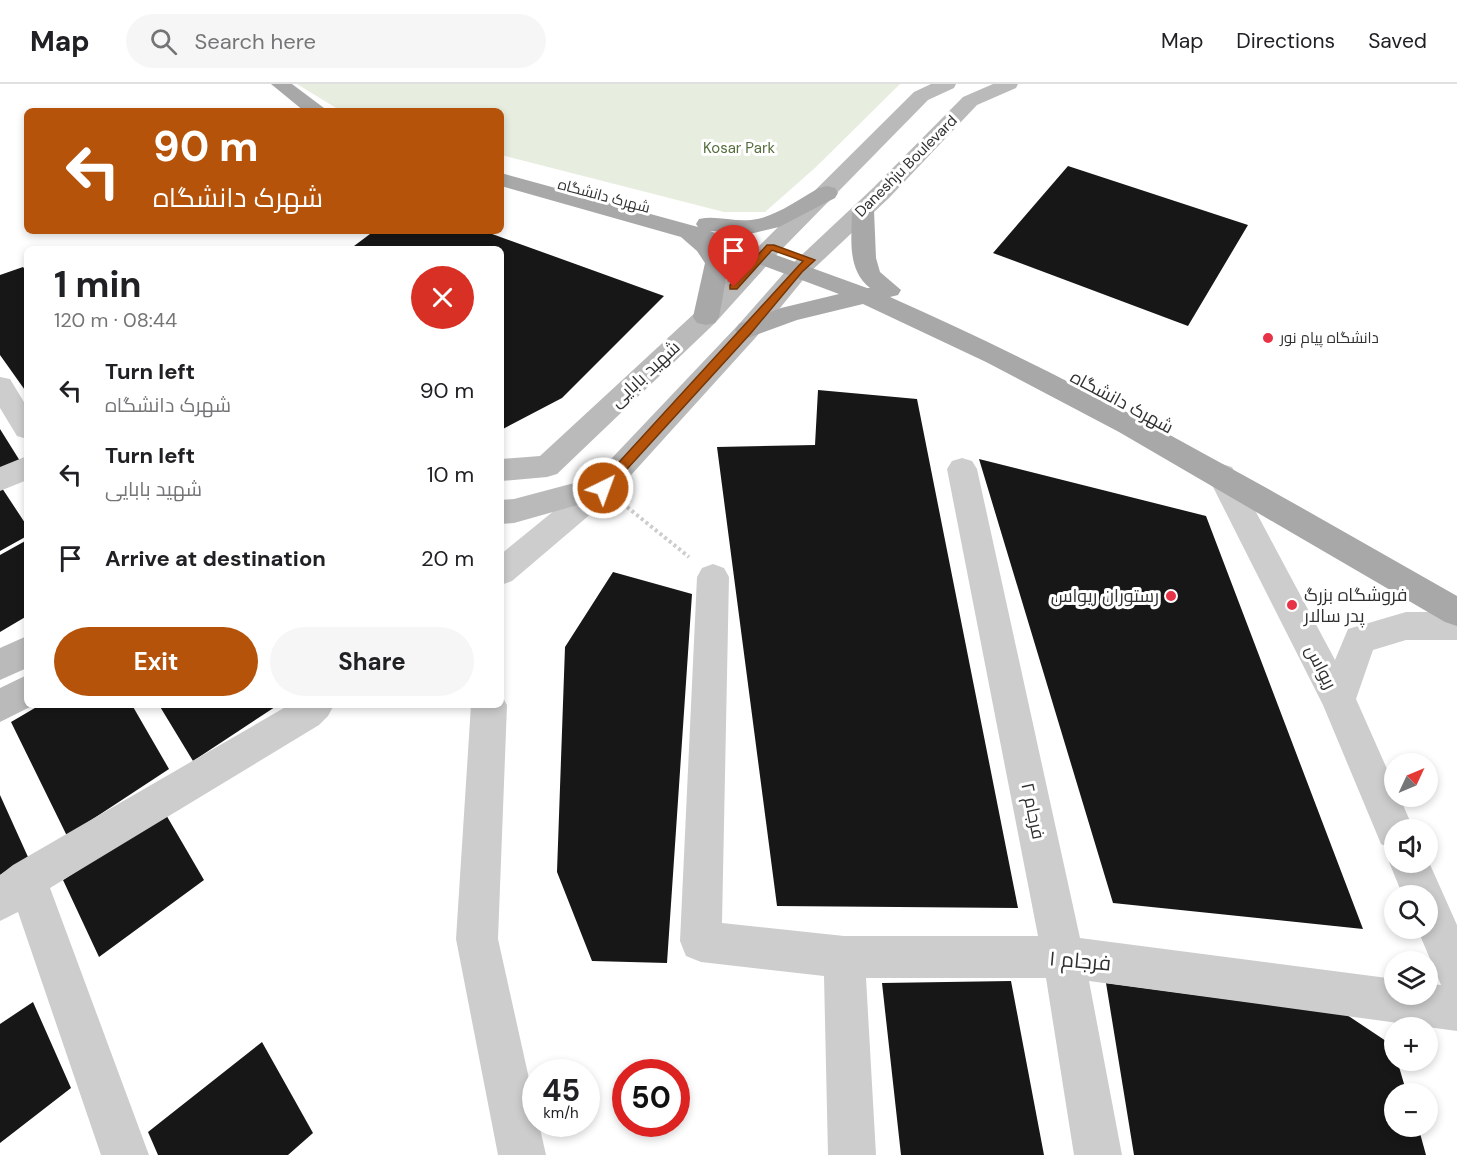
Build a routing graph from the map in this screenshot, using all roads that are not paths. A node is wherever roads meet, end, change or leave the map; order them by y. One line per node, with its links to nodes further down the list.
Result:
1 (280, 84): 7 (main road)
2 (1009, 84): 5 (main road, Daneshju Boulevard)
3 (944, 85): 5 (main road); 10 (main road, Daneshju Boulevard)
4 (261, 91): 6 (main road)
5 (970, 101): 11 (main road, Daneshju Boulevard)
6 (286, 108)
7 (313, 108)
8 (504, 169): 12 (main road, شهرک دانشگاه)
9 (504, 180): 12 (main road)
10 (826, 193): 12 (main road); 13 (main road, Daneshju Boulevard)
11 (863, 210): 14 (main road, Daneshju Boulevard); 15 (main road)
12 (698, 228): 13 (main road); 16 (main road)
13 (766, 252): 14 (main road); 16 (main road, شهید بابایی)
14 (805, 265): 15 (main road); 17 (main road)
15 (876, 293): 17 (main road); 23 (main road); 29 (main road, شهرک دانشگاه)
16 (706, 317): 22 (main road, شهید بابایی)
17 (748, 330): 25 (main road)
18 (0, 387): 19 (street)
19 (24, 424)
20 (24, 468): 24 (street)
21 (962, 469): 43 (street, فرجام ۲)
22 (504, 470)
23 (1222, 475): 30 (main road); 35 (street, ریواس)
24 (0, 480)
25 (603, 488): 26 (main road); 27 (street)
26 (504, 512)
27 (504, 570)
28 (713, 577): 42 (street, فرجام ۱)
29 (1457, 591)
30 (1457, 612)
31 (1457, 626): 35 (street)
32 (24, 653): 33 (main road)
33 (0, 665)
34 (24, 693): 36 (main road)
35 (1338, 699): 39 (street, ریواس)
36 (0, 706)
37 (313, 708): 40 (street)
38 (489, 708): 47 (street)
39 (1390, 819)
40 (14, 890): 46 (street)
41 (1438, 929): 44 (street)
42 (844, 957): 43 (street, فرجام ۱); 48 (street)
43 (1063, 957): 45 (street, فرجام ۱); 49 (street, فرجام ۲)
44 (1457, 972)
45 (1457, 1009)
46 (125, 1155)
47 (522, 1155)
48 (852, 1155)
49 (1098, 1155)

